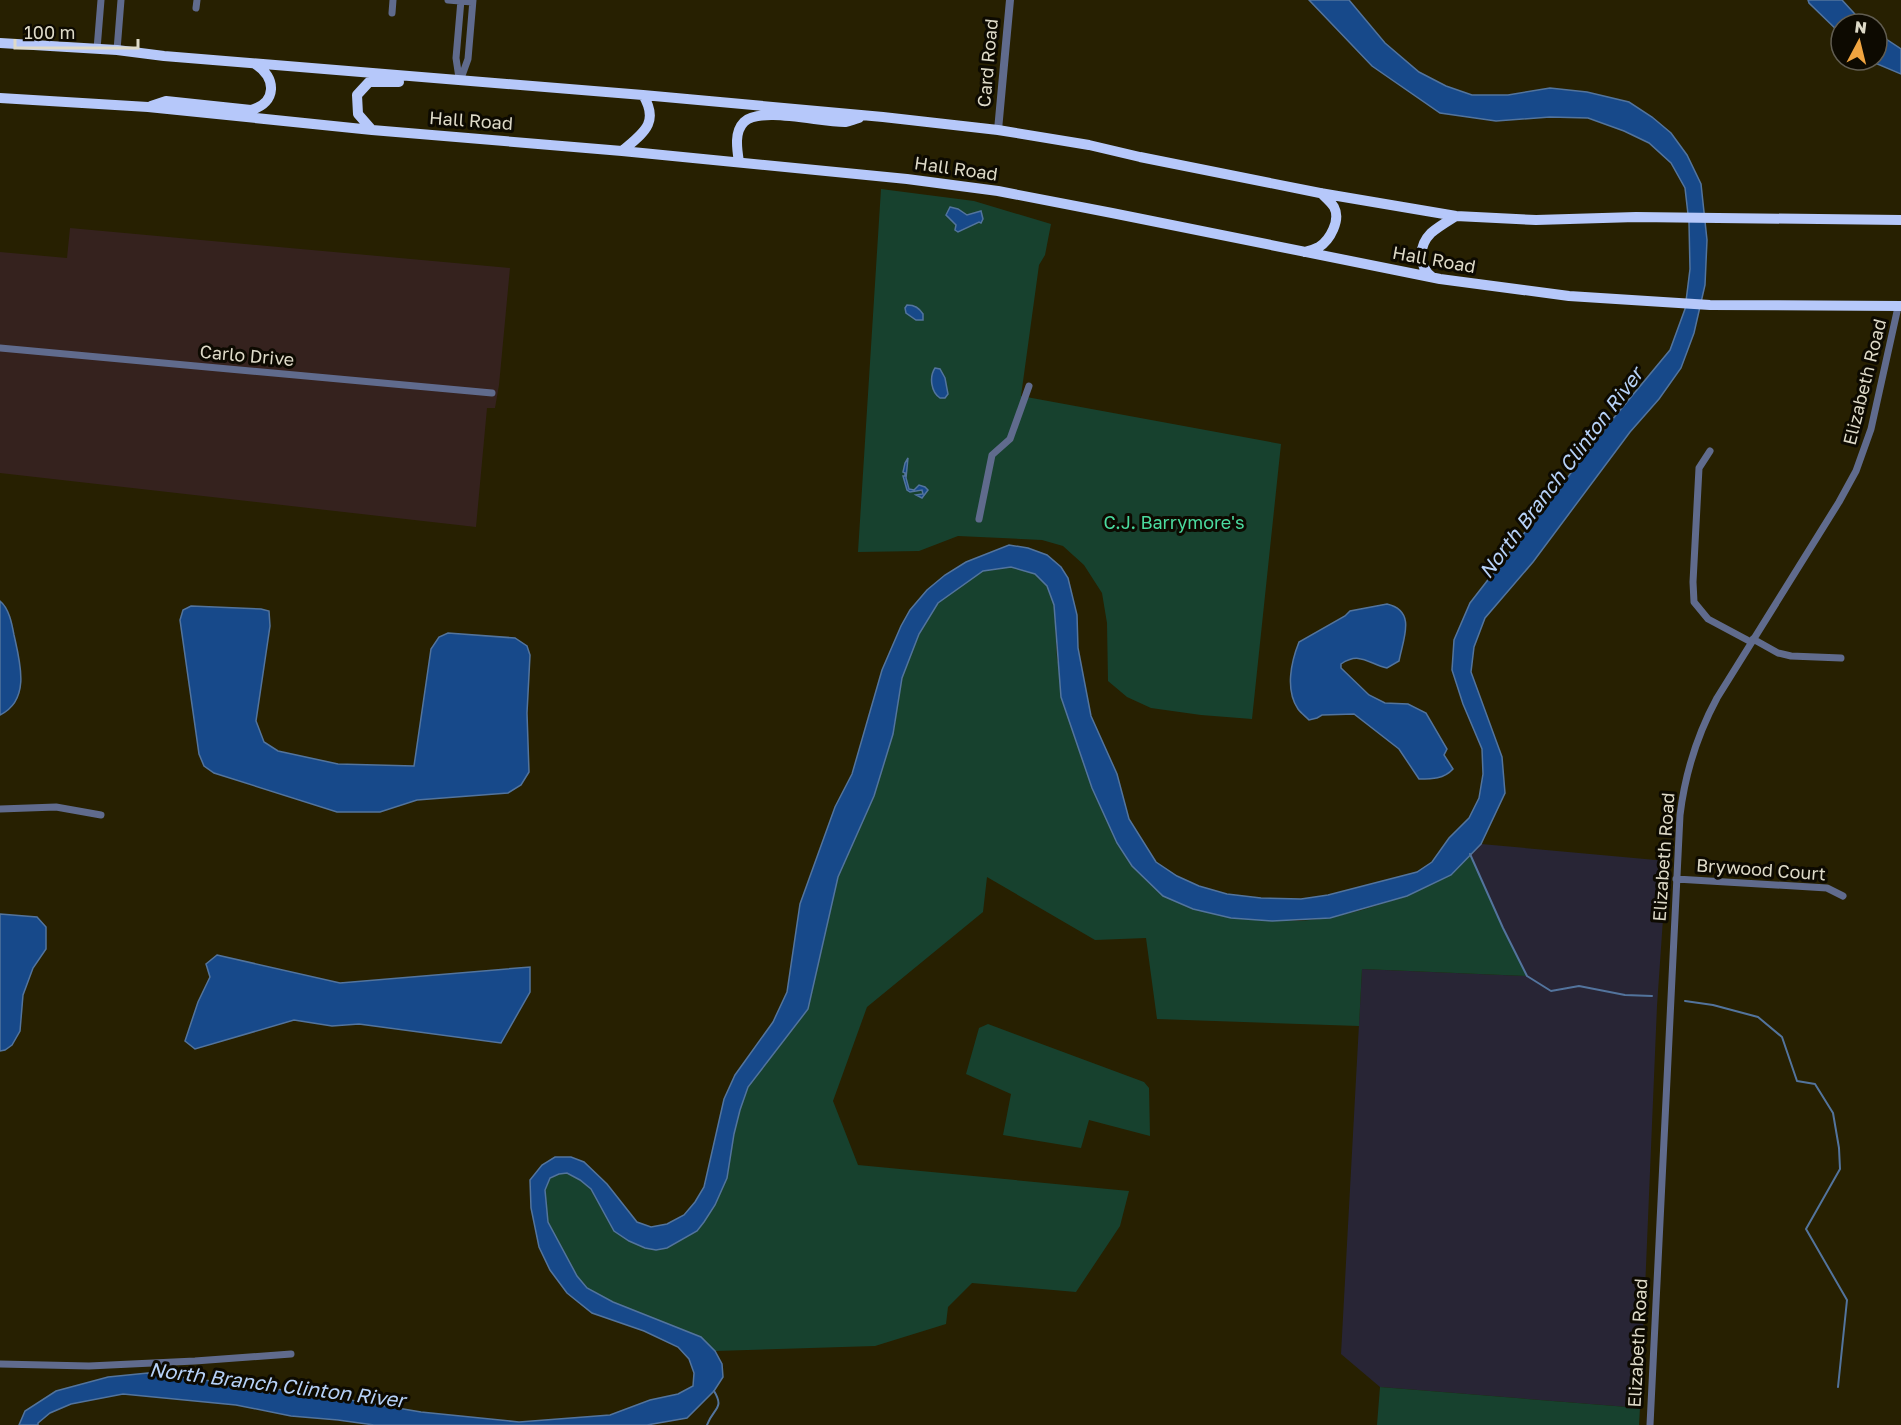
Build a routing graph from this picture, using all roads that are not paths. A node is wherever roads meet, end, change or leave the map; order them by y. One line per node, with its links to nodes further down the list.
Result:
1 (101, 0): 12 (street)
2 (121, 0): 13 (street)
3 (197, 0): 9 (street)
4 (393, 0): 10 (street)
5 (448, 0): 7 (street)
6 (1010, 0): 21 (street, Card Road)
7 (461, 1): 8 (street); 15 (street)
8 (472, 1): 15 (street)
9 (196, 8)
10 (392, 13)
11 (0, 43): 12 (highway)
12 (97, 49): 13 (highway)
13 (117, 50): 14 (highway)
14 (255, 64): 15 (highway); 18 (highway)
15 (460, 81): 16 (highway); 20 (highway)
16 (643, 95): 19 (highway); 22 (highway)
17 (0, 98): 18 (highway, Hall Road)
18 (148, 107): 20 (highway, Hall Road)
19 (868, 116): 21 (highway); 23 (highway)
20 (372, 130): 22 (highway, Hall Road)
21 (998, 130): 24 (highway)
22 (622, 151): 23 (highway, Hall Road)
23 (740, 162): 27 (highway, Hall Road)
24 (1320, 192): 25 (highway); 27 (highway)
25 (1456, 216): 26 (highway); 28 (highway)
26 (1901, 220)
27 (1305, 253): 28 (highway, Hall Road)
28 (1440, 279): 29 (highway, Hall Road)
29 (1900, 306): 35 (street, Elizabeth Road)
30 (0, 348): 32 (street, Carlo Drive)
31 (1029, 386): 34 (street)
32 (492, 393)
33 (1710, 451): 35 (street)
34 (979, 519)
35 (1752, 641): 36 (street); 39 (street, Elizabeth Road)
36 (1841, 658)
37 (0, 809): 38 (street)
38 (101, 815)
39 (1676, 879): 40 (street, Brywood Court); 43 (street, Elizabeth Road)
40 (1843, 896)
41 (291, 1354): 42 (street)
42 (0, 1364)
43 (1650, 1425)

